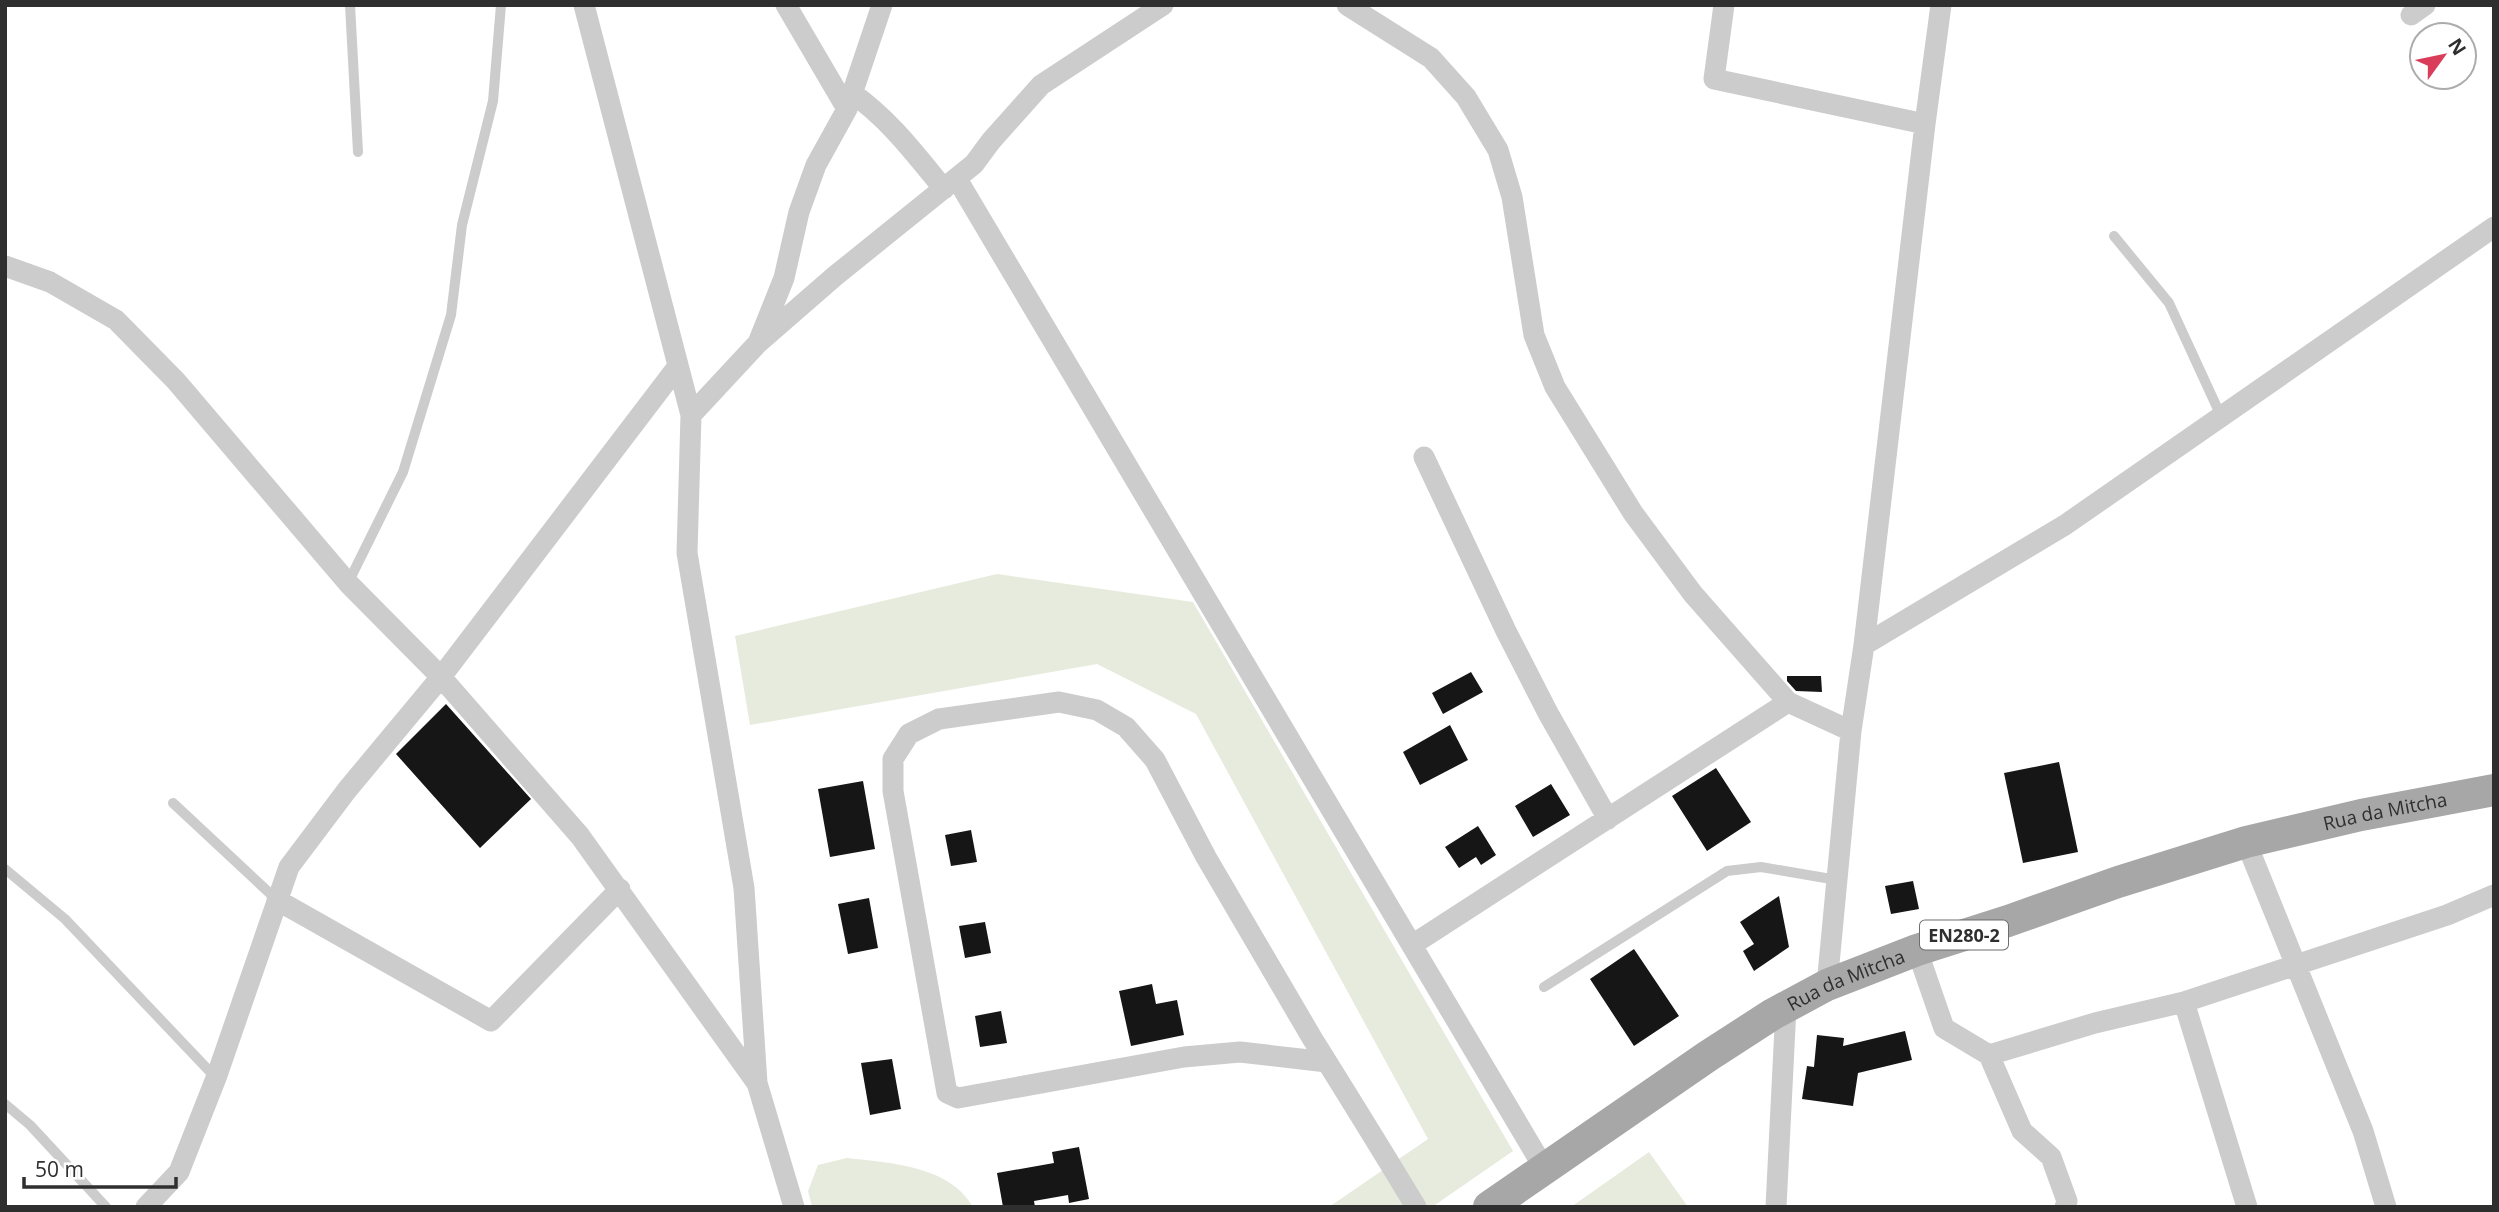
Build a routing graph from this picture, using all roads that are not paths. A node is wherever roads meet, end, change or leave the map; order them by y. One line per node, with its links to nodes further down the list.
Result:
1 (350, 5): 12 (lane)
2 (501, 5): 22 (lane)
3 (584, 5): 18 (street)
4 (786, 5): 10 (street)
5 (882, 5): 10 (street)
6 (1163, 5): 13 (street)
7 (1347, 5): 25 (street)
8 (1724, 5): 11 (street)
9 (1941, 5): 11 (street)
10 (850, 101): 13 (street); 17 (street)
11 (1925, 124): 23 (street)
12 (358, 152)
13 (951, 184): 17 (street); 36 (street)
14 (2494, 227): 20 (street)
15 (2114, 236): 20 (lane)
16 (5, 265): 22 (street)
17 (758, 344): 19 (street)
18 (678, 366): 19 (street); 24 (street)
19 (691, 415): 46 (street)
20 (2221, 416): 23 (street)
21 (1424, 457): 29 (street)
22 (348, 583): 24 (street)
23 (1864, 645): 26 (street)
24 (440, 677): 33 (street); 35 (street)
25 (1788, 702): 26 (street); 29 (street)
26 (1851, 731): 32 (street)
27 (2494, 790): 30 (main road, Rua da Mitcha / EN280-2)
28 (173, 803): 35 (lane)
29 (1608, 819): 36 (street)
30 (2246, 842): 37 (main road, Rua da Mitcha / EN280-2); 38 (street)
31 (5, 869): 45 (lane)
32 (1837, 880): 39 (street); 40 (lane)
33 (620, 889): 35 (street); 46 (street)
34 (2494, 895): 38 (street)
35 (277, 900): 45 (street)
36 (1412, 945): 48 (street)
37 (1917, 950): 39 (main road, Rua da Mitcha / EN280-2); 43 (street)
38 (2296, 964): 41 (street); 57 (street)
39 (1827, 985): 42 (main road, Rua da Mitcha / EN280-2)
40 (1544, 987)
41 (2184, 1002): 43 (street); 56 (street)
42 (1786, 1007): 48 (main road, Rua da Mitcha / EN280-2); 54 (street)
43 (1989, 1055): 55 (street)
44 (1327, 1062): 44 (street); 52 (street)
45 (216, 1078): 50 (street)
46 (757, 1083): 51 (street)
47 (5, 1104): 49 (lane)
48 (1544, 1168): 53 (main road, Rua da Mitcha / EN280-2)
49 (106, 1207)
50 (146, 1207)
51 (794, 1207)
52 (1416, 1207)
53 (1489, 1207)
54 (1776, 1207)
55 (2066, 1207)
56 (2248, 1207)
57 (2386, 1207)

